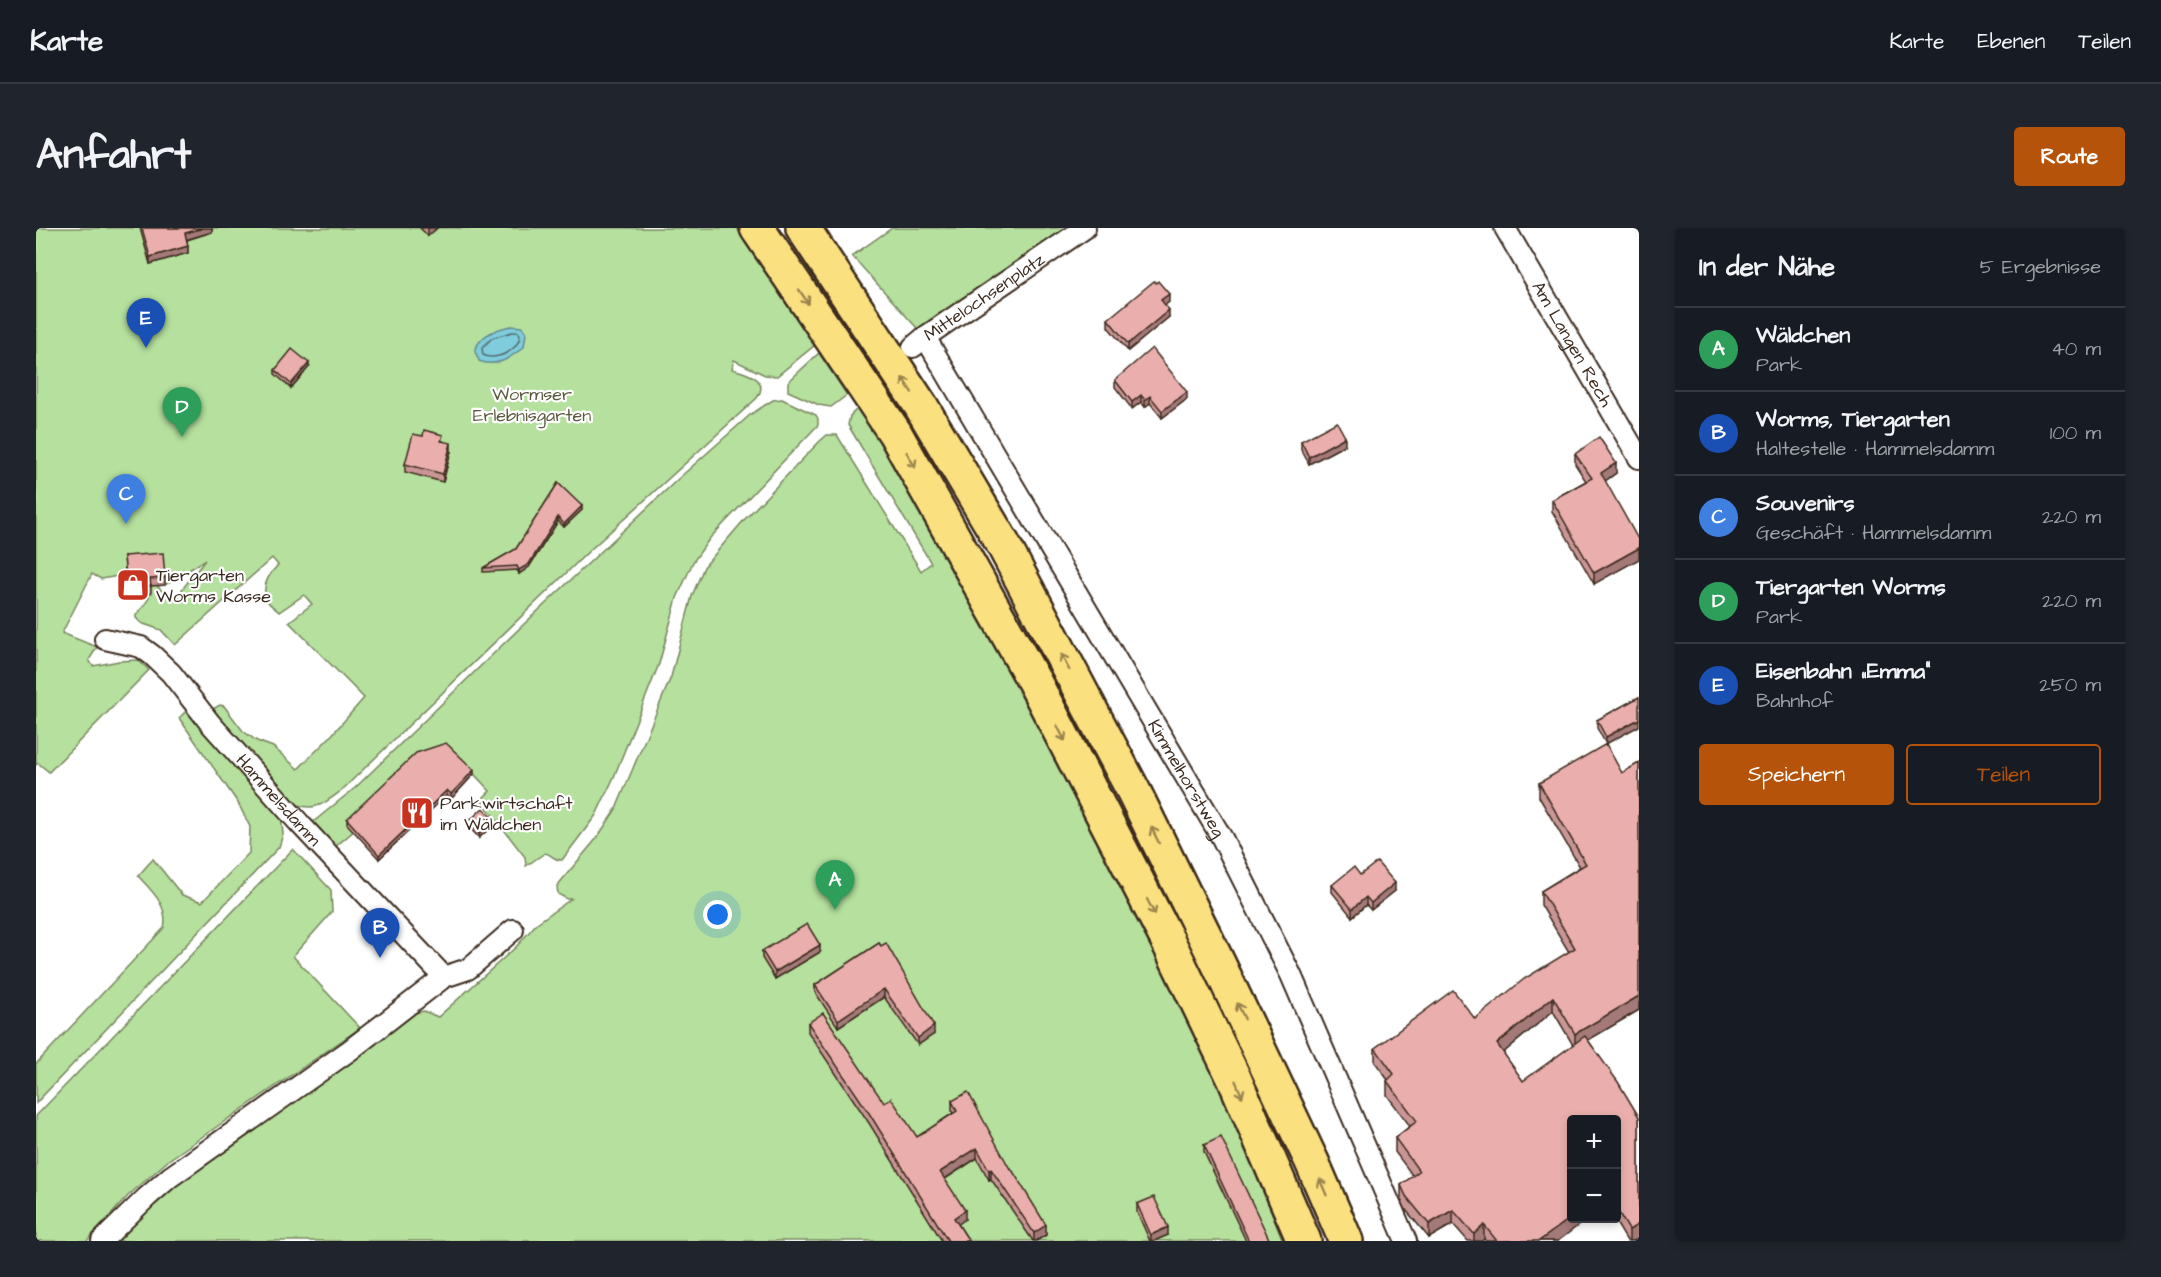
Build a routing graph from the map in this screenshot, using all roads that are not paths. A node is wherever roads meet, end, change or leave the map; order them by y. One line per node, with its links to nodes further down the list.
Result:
1 (757, 228): 11 (highway, one-way to 11)
2 (802, 228): 12 (highway, one-way to 2)
3 (1085, 228): 5 (street, Mittelochsenplatz)
4 (1505, 228): 6 (street, Am Langen Rech)
5 (919, 342): 13 (street, Kimmelhorstweg)
6 (1639, 458)
7 (105, 639): 9 (street, Hammelsdamm)
8 (513, 930): 9 (street)
9 (444, 977): 10 (street)
10 (102, 1241)
11 (1304, 1241)
12 (1346, 1241)
13 (1406, 1241)

